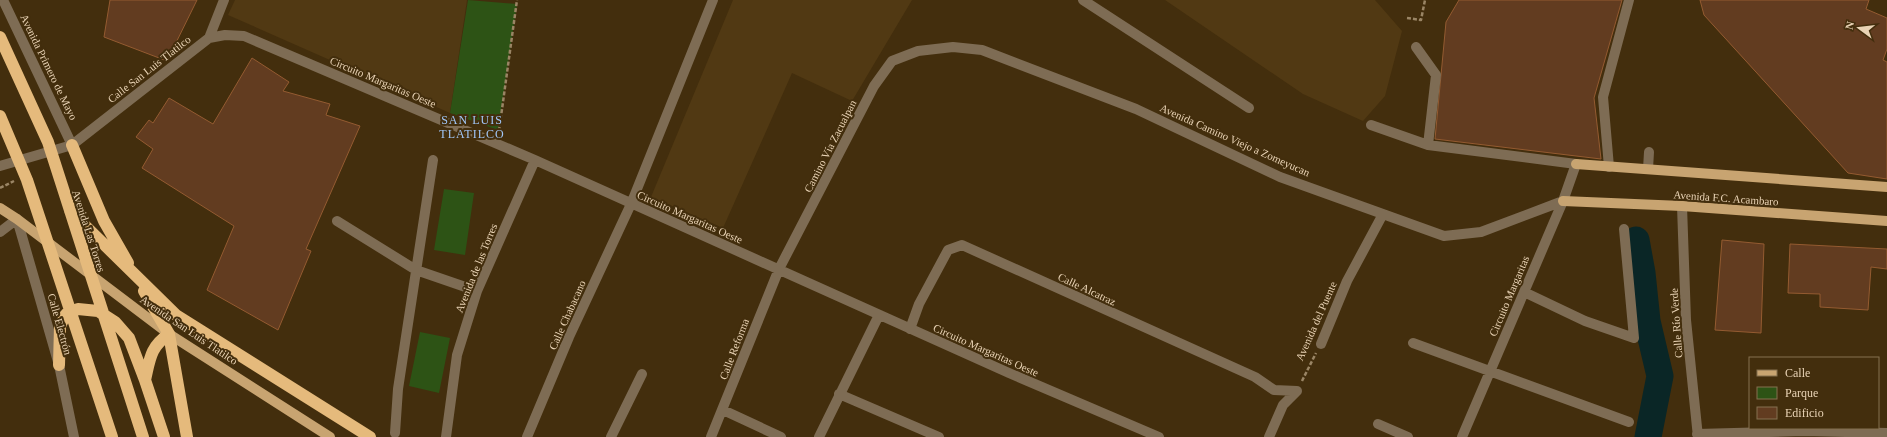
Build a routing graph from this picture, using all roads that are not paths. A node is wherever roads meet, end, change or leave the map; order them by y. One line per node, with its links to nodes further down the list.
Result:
1 (3, 0): 13 (street, Avenida Primero de Mayo)
2 (224, 0): 7 (street, Calle San Luis Tlatilco)
3 (713, 0): 23 (street, Calle Chabacano)
4 (1083, 0): 10 (street)
5 (1629, 0): 20 (street)
6 (0, 37): 27 (highway, Avenida Las Torres)
7 (208, 38): 13 (street, Calle San Luis Tlatilco); 17 (street, Circuito Margaritas Oeste)
8 (1416, 47): 14 (street)
9 (918, 51): 28 (street, Avenida Camino Viejo a Zomeyucan); 34 (street, Camino Vía Zacualpan)
10 (1249, 108)
11 (0, 116): 55 (highway)
12 (1372, 125): 14 (street)
13 (72, 145): 19 (street); 40 (highway)
14 (1428, 145): 18 (street)
15 (1649, 152): 21 (street)
16 (433, 160): 35 (street)
17 (535, 160): 23 (street, Circuito Margaritas Oeste); 36 (street, Avenida de las Torres)
18 (1576, 164): 20 (main road); 24 (street, Circuito Margaritas)
19 (0, 166)
20 (1609, 167): 21 (main road)
21 (1648, 169): 22 (main road)
22 (1887, 186)
23 (632, 200): 34 (street, Circuito Margaritas Oeste); 62 (street, Calle Chabacano)
24 (1563, 201): 25 (main road, Avenida F.C. Acambaro); 28 (street, Avenida Camino Viejo a Zomeyucan); 37 (street, Circuito Margaritas)
25 (1682, 206): 30 (main road, Avenida F.C. Acambaro); 53 (street, Calle Río Verde)
26 (0, 208): 29 (main road, Avenida San Luis Tlatilco)
27 (68, 209): 56 (highway, Avenida Las Torres); 60 (highway)
28 (1383, 214): 42 (street, Avenida del Puente)
29 (18, 219): 33 (street); 40 (main road, Avenida San Luis Tlatilco); 43 (street, Calle Electrón)
30 (1887, 221)
31 (337, 222): 35 (street)
32 (1624, 229): 37 (street)
33 (0, 232)
34 (779, 269): 38 (street, Circuito Margaritas Oeste); 48 (street, Calle Reforma)
35 (416, 270): 36 (street); 52 (street)
36 (478, 290): 61 (street, Avenida de las Torres)
37 (1524, 292): 44 (street, Circuito Margaritas)
38 (879, 315): 39 (street, Circuito Margaritas Oeste); 47 (street)
39 (910, 329): 68 (street, Circuito Margaritas Oeste); 69 (street, Calle Alcatraz)
40 (169, 334): 46 (highway); 58 (highway); 59 (main road, Avenida San Luis Tlatilco)
41 (1413, 343): 44 (street)
42 (1321, 344)
43 (59, 365): 46 (highway); 54 (street, Calle Electrón)
44 (1490, 371): 49 (street); 71 (street, Circuito Margaritas)
45 (642, 374): 63 (street)
46 (145, 380): 57 (highway)
47 (839, 394): 66 (street); 67 (street)
48 (723, 410): 64 (street, Calle Reforma); 65 (street)
49 (1629, 422)
50 (1378, 424): 70 (street)
51 (1887, 432): 53 (street)
52 (395, 433)
53 (1698, 436)
54 (74, 437)
55 (112, 437)
56 (143, 437)
57 (164, 437)
58 (187, 437)
59 (330, 437)
60 (370, 437)
61 (446, 437)
62 (527, 437)
63 (611, 437)
64 (711, 437)
65 (781, 437)
66 (819, 437)
67 (939, 437)
68 (1159, 437)
69 (1269, 437)
70 (1408, 437)
71 (1462, 437)

